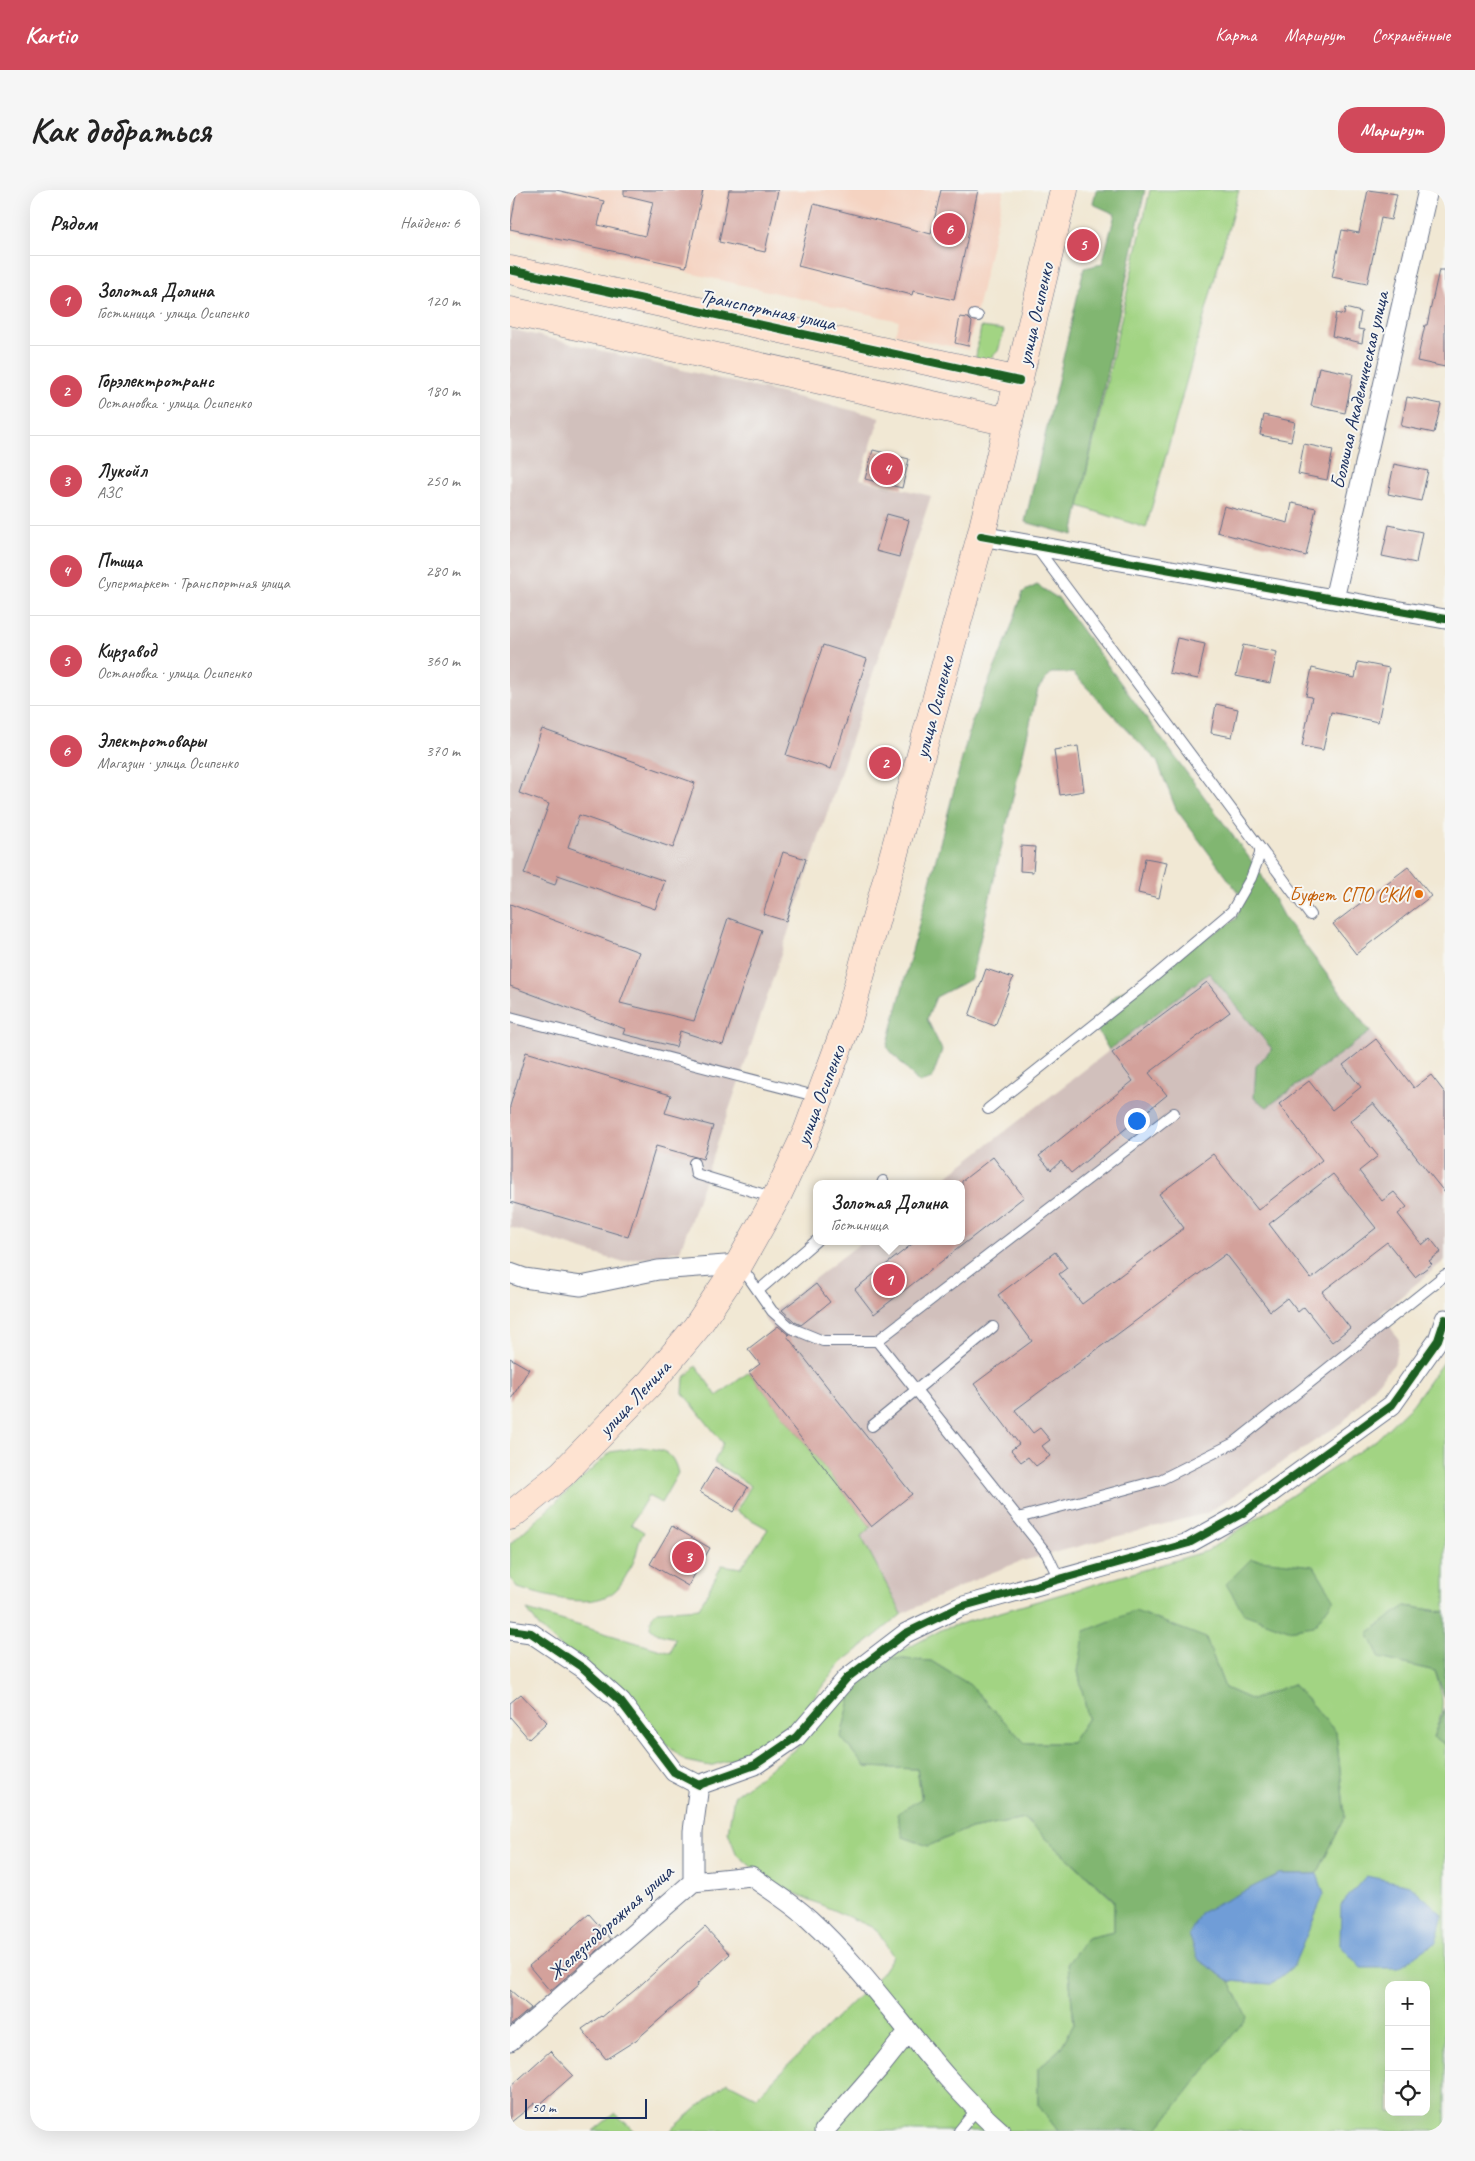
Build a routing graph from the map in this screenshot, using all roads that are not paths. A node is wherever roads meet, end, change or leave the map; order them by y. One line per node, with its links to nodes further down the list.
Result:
1 (1064, 190): 5 (main road, улица Осипенко)
2 (1428, 190): 9 (street, Большая Академическая улица)
3 (510, 270): 5 (main road, Транспортная улица)
4 (510, 311): 6 (main road)
5 (1020, 381): 6 (main road, улица Осипенко)
6 (1010, 422): 7 (main road, улица Осипенко)
7 (981, 536): 8 (street); 14 (main road, улица Осипенко)
8 (1036, 547): 9 (street); 11 (lane)
9 (1334, 599): 10 (street)
10 (1445, 619)
11 (1260, 848): 12 (lane); 15 (lane)
12 (1310, 915)
13 (510, 1016): 14 (lane)
14 (820, 1097): 18 (main road, улица Осипенко)
15 (988, 1109)
16 (1174, 1113): 26 (lane)
17 (694, 1163): 18 (lane)
18 (776, 1198): 20 (main road, улица Осипенко)
19 (813, 1244): 23 (lane)
20 (739, 1264): 21 (street); 23 (lane); 29 (main road, улица Ленина)
21 (510, 1273)
22 (1445, 1276): 30 (lane)
23 (758, 1290): 26 (lane)
24 (1445, 1318): 31 (street)
25 (993, 1327): 27 (lane)
26 (877, 1341): 27 (lane)
27 (916, 1390): 28 (lane); 30 (lane)
28 (872, 1426)
29 (510, 1516)
30 (1018, 1518): 31 (lane)
31 (1059, 1579): 33 (street)
32 (510, 1630): 33 (street)
33 (699, 1785): 34 (street, Железнодорожная улица)
34 (693, 1882): 35 (street); 36 (street, Железнодорожная улица)
35 (908, 2032): 37 (street); 38 (street)
36 (510, 2041)
37 (976, 2110): 39 (lane); 40 (street)
38 (824, 2131)
39 (958, 2131)
40 (1000, 2131)

